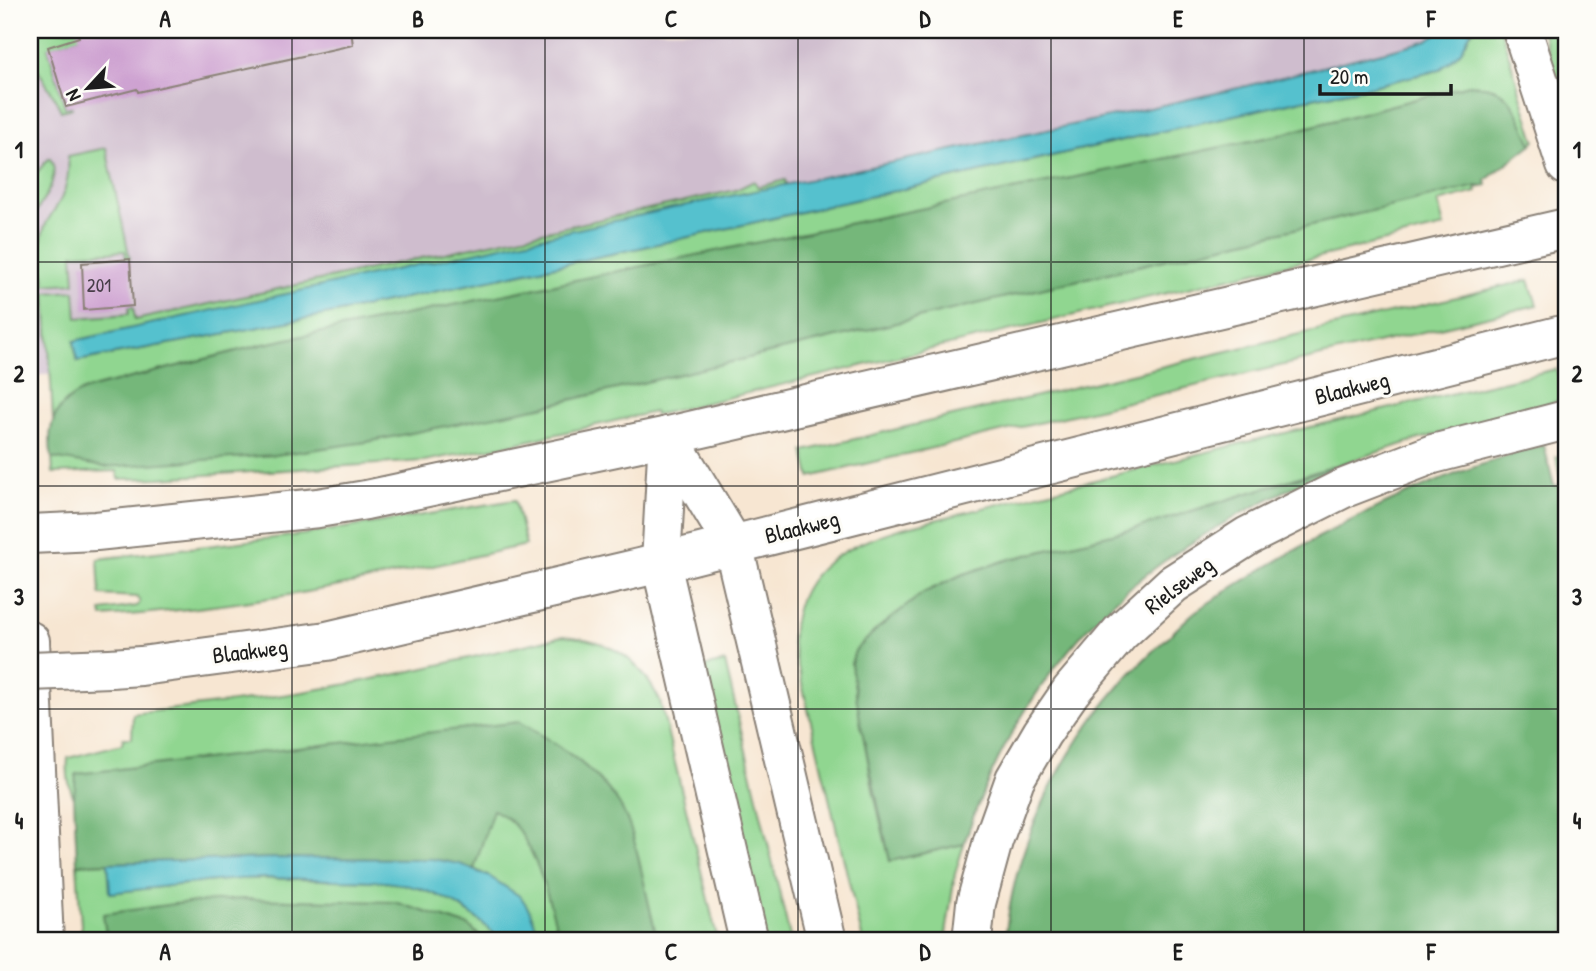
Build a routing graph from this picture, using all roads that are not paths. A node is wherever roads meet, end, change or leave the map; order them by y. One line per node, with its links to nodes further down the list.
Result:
1 (1522, 30): 2 (main road)
2 (1566, 165)
3 (1566, 228): 6 (main road)
4 (1556, 336): 8 (main road, Blaakweg)
5 (1566, 420): 15 (main road, Rielseweg)
6 (668, 436): 7 (main road); 8 (main road); 9 (main road)
7 (30, 534)
8 (733, 544): 9 (main road, Blaakweg); 14 (main road)
9 (661, 563): 11 (main road, Blaakweg, bridge); 13 (main road)
10 (30, 641): 12 (main road)
11 (30, 671)
12 (44, 941)
13 (749, 941)
14 (827, 941)
15 (972, 941)

